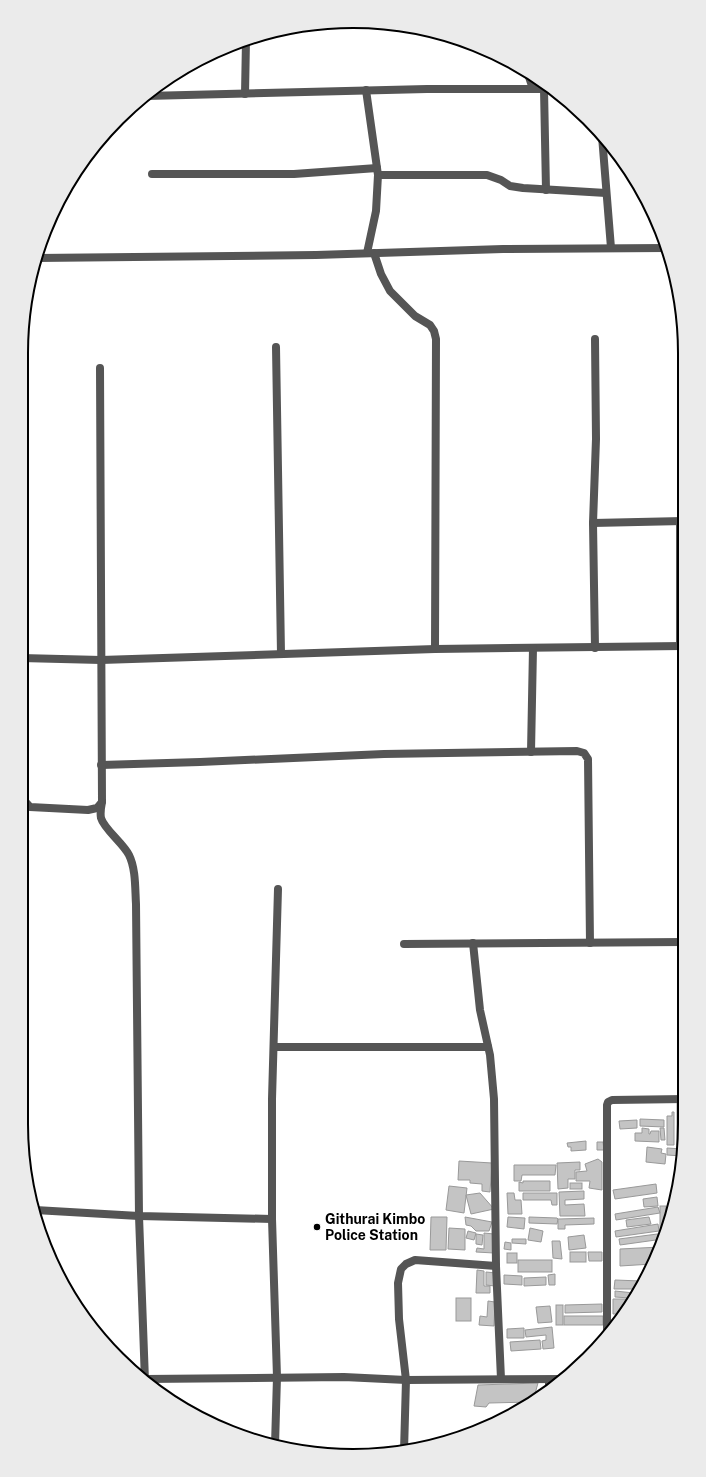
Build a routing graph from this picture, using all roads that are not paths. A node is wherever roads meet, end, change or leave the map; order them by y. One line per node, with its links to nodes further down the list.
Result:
1 (246, 46): 7 (street)
2 (530, 81): 3 (street)
3 (533, 89): 4 (street); 5 (street)
4 (542, 89)
5 (366, 90): 7 (street); 10 (street)
6 (544, 90): 12 (street)
7 (245, 94): 8 (street)
8 (154, 96)
9 (603, 145): 13 (street)
10 (377, 171): 11 (street); 12 (street); 16 (street)
11 (152, 174)
12 (546, 190): 13 (street)
13 (606, 193): 14 (street)
14 (611, 248): 15 (street); 16 (street)
15 (661, 248)
16 (370, 253): 17 (street); 26 (street)
17 (42, 258)
18 (595, 339): 22 (street)
19 (276, 347): 27 (street)
20 (100, 368): 29 (street)
21 (678, 521): 22 (street)
22 (593, 523): 25 (street)
23 (678, 646): 25 (street)
24 (533, 648): 25 (street); 26 (street); 30 (street)
25 (595, 648)
26 (435, 649): 27 (street)
27 (282, 654): 29 (street)
28 (28, 658): 29 (street)
29 (101, 660): 31 (street)
30 (532, 752): 31 (street); 37 (street)
31 (101, 764): 32 (street)
32 (102, 802): 33 (street); 43 (street)
33 (28, 805)
34 (278, 889): 39 (street)
35 (678, 942): 37 (street)
36 (473, 943): 37 (street); 38 (street); 40 (street)
37 (590, 943)
38 (404, 944)
39 (274, 1047): 40 (street); 44 (street)
40 (488, 1047): 45 (street)
41 (678, 1099): 46 (street)
42 (40, 1210): 43 (street)
43 (139, 1216): 44 (street); 47 (street)
44 (272, 1219): 48 (street)
45 (496, 1266): 49 (street); 51 (street)
46 (608, 1325)
47 (145, 1373)
48 (277, 1377): 50 (street); 51 (street); 55 (street)
49 (501, 1379): 51 (street); 52 (street)
50 (153, 1380)
51 (406, 1380): 56 (street)
52 (549, 1380): 53 (street); 54 (street)
53 (554, 1380)
54 (549, 1383)
55 (275, 1439)
56 (404, 1445)

